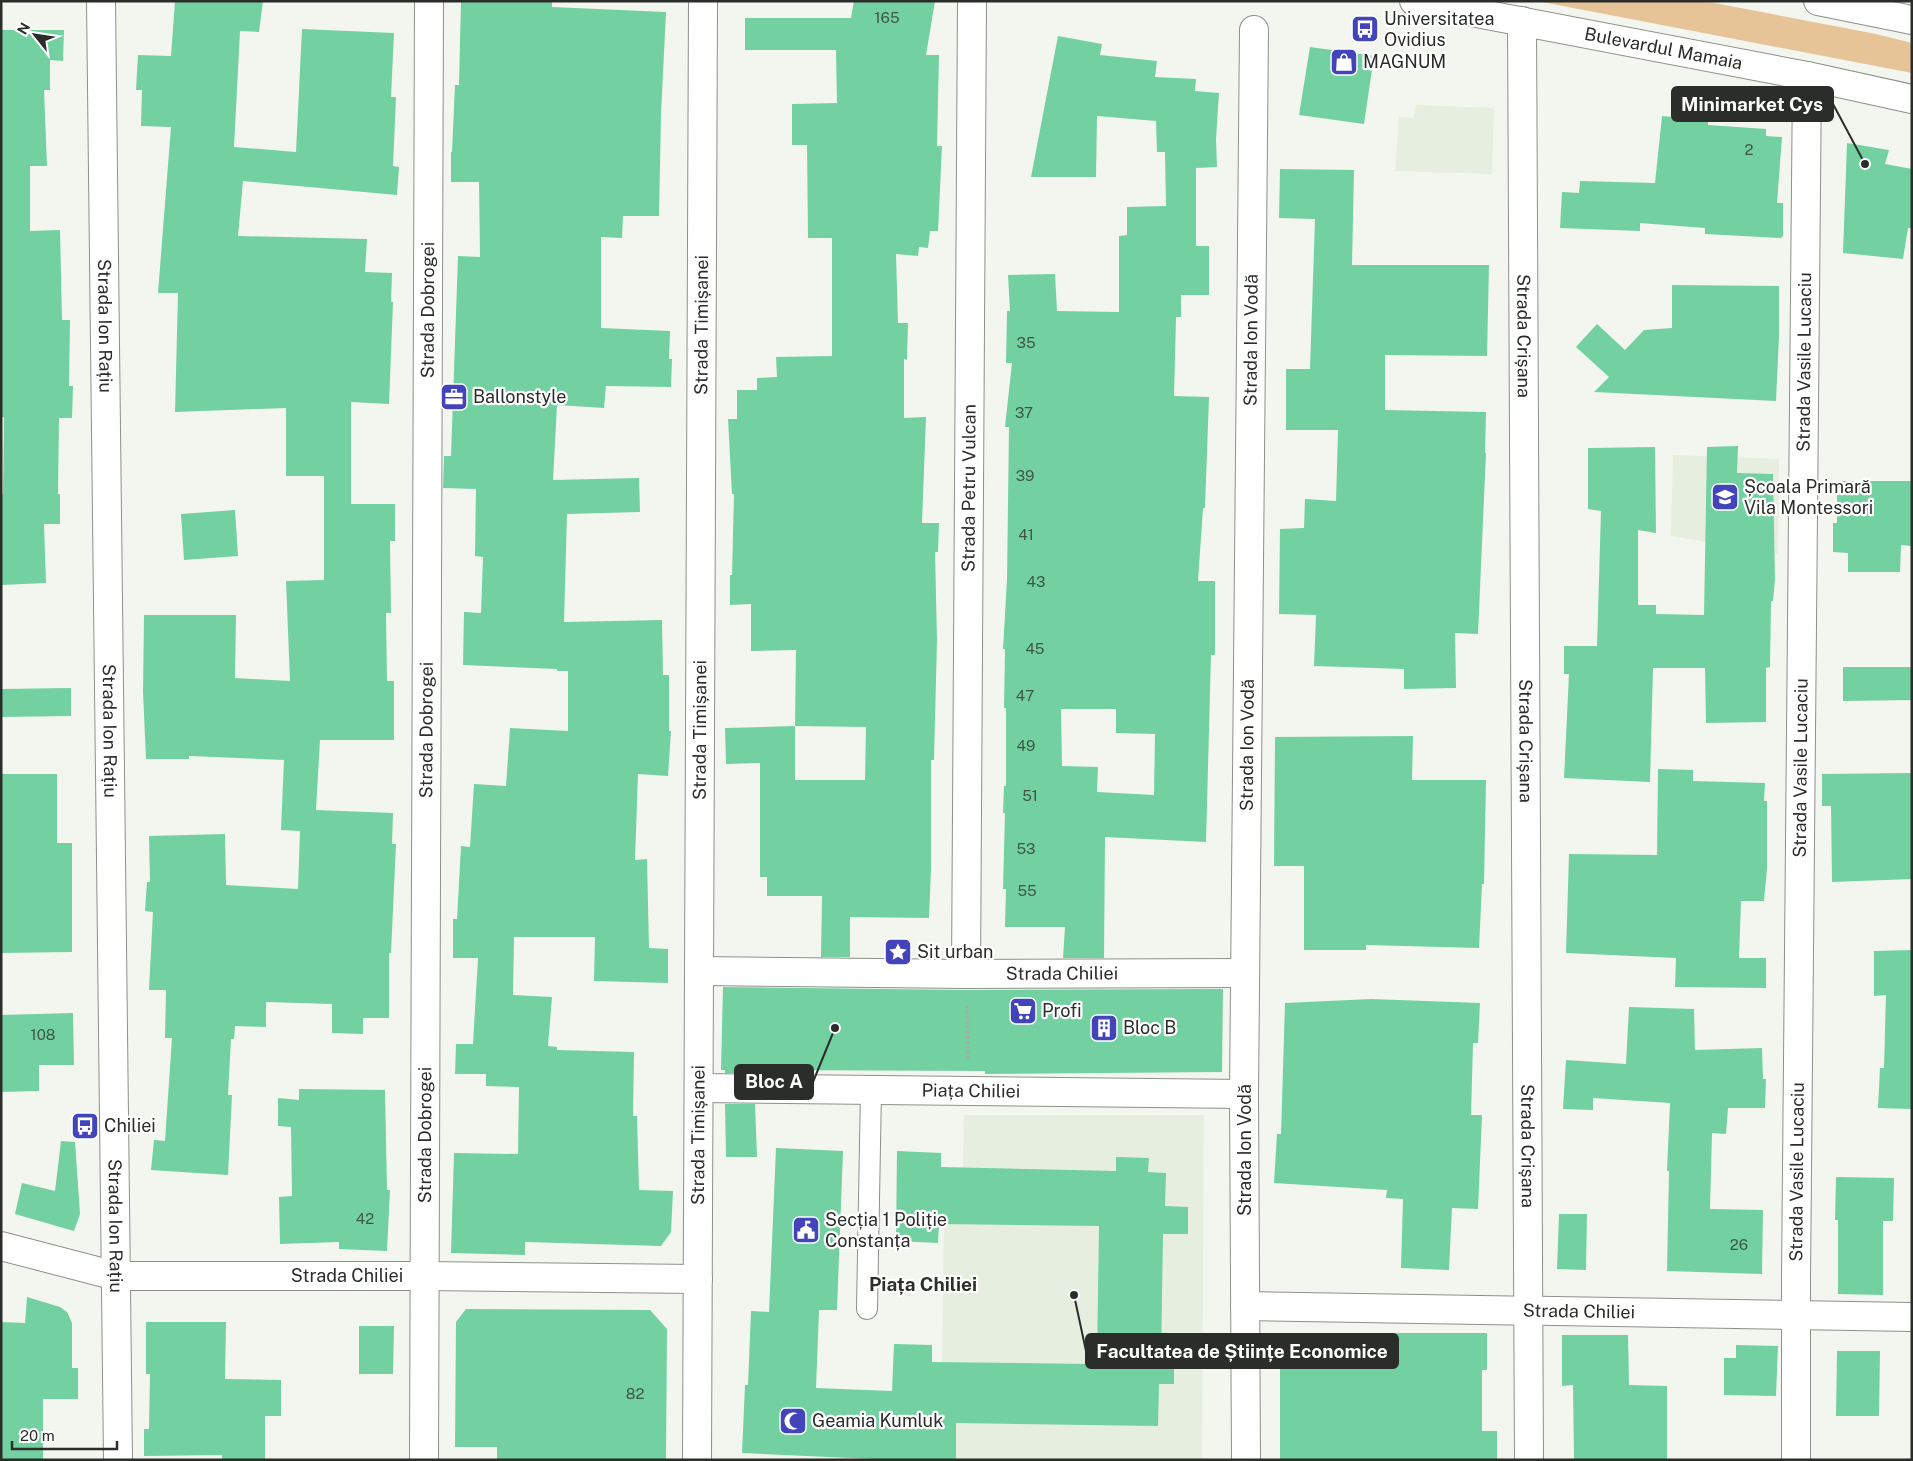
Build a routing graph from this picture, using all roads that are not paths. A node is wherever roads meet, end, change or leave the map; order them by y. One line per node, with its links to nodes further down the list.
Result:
1 (101, 1): 19 (street, Strada Ion Rațiu)
2 (429, 1): 20 (street, Strada Dobrogei)
3 (703, 1): 12 (street, Strada Timișanei)
4 (972, 1): 14 (street, Strada Petru Vulcan)
5 (1414, 1): 8 (street, Bulevardul Mamaia)
6 (1818, 1): 7 (street)
7 (1912, 20)
8 (1522, 21): 10 (street, Bulevardul Mamaia); 24 (street, Strada Crișana)
9 (1254, 30): 13 (street, Strada Ion Vodă)
10 (1807, 76): 11 (street, Bulevardul Mamaia); 25 (street, Strada Vasile Lucaciu)
11 (1912, 99)
12 (700, 971): 14 (street, Strada Chiliei); 15 (street, Strada Timișanei)
13 (1245, 973): 14 (street, Strada Chiliei); 17 (street, Strada Ion Vodă)
14 (966, 974)
15 (699, 1088): 16 (street, Piața Chiliei); 21 (street, Strada Timișanei)
16 (871, 1090): 17 (street, Piața Chiliei); 23 (lane)
17 (1244, 1094): 22 (street, Strada Ion Vodă)
18 (1, 1246): 19 (street, Strada Chiliei)
19 (116, 1276): 20 (street, Strada Chiliei); 27 (street, Strada Ion Rațiu)
20 (425, 1276): 21 (street, Strada Chiliei); 28 (street, Strada Dobrogei)
21 (698, 1279): 29 (street, Strada Timișanei)
22 (1245, 1306): 24 (street, Strada Chiliei); 30 (street, Strada Ion Vodă)
23 (867, 1309)
24 (1529, 1310): 25 (street, Strada Chiliei); 31 (street, Strada Crișana)
25 (1796, 1314): 26 (street, Strada Chiliei); 32 (street, Strada Vasile Lucaciu)
26 (1912, 1317)
27 (118, 1460)
28 (424, 1460)
29 (697, 1460)
30 (1246, 1460)
31 (1529, 1460)
32 (1796, 1460)

